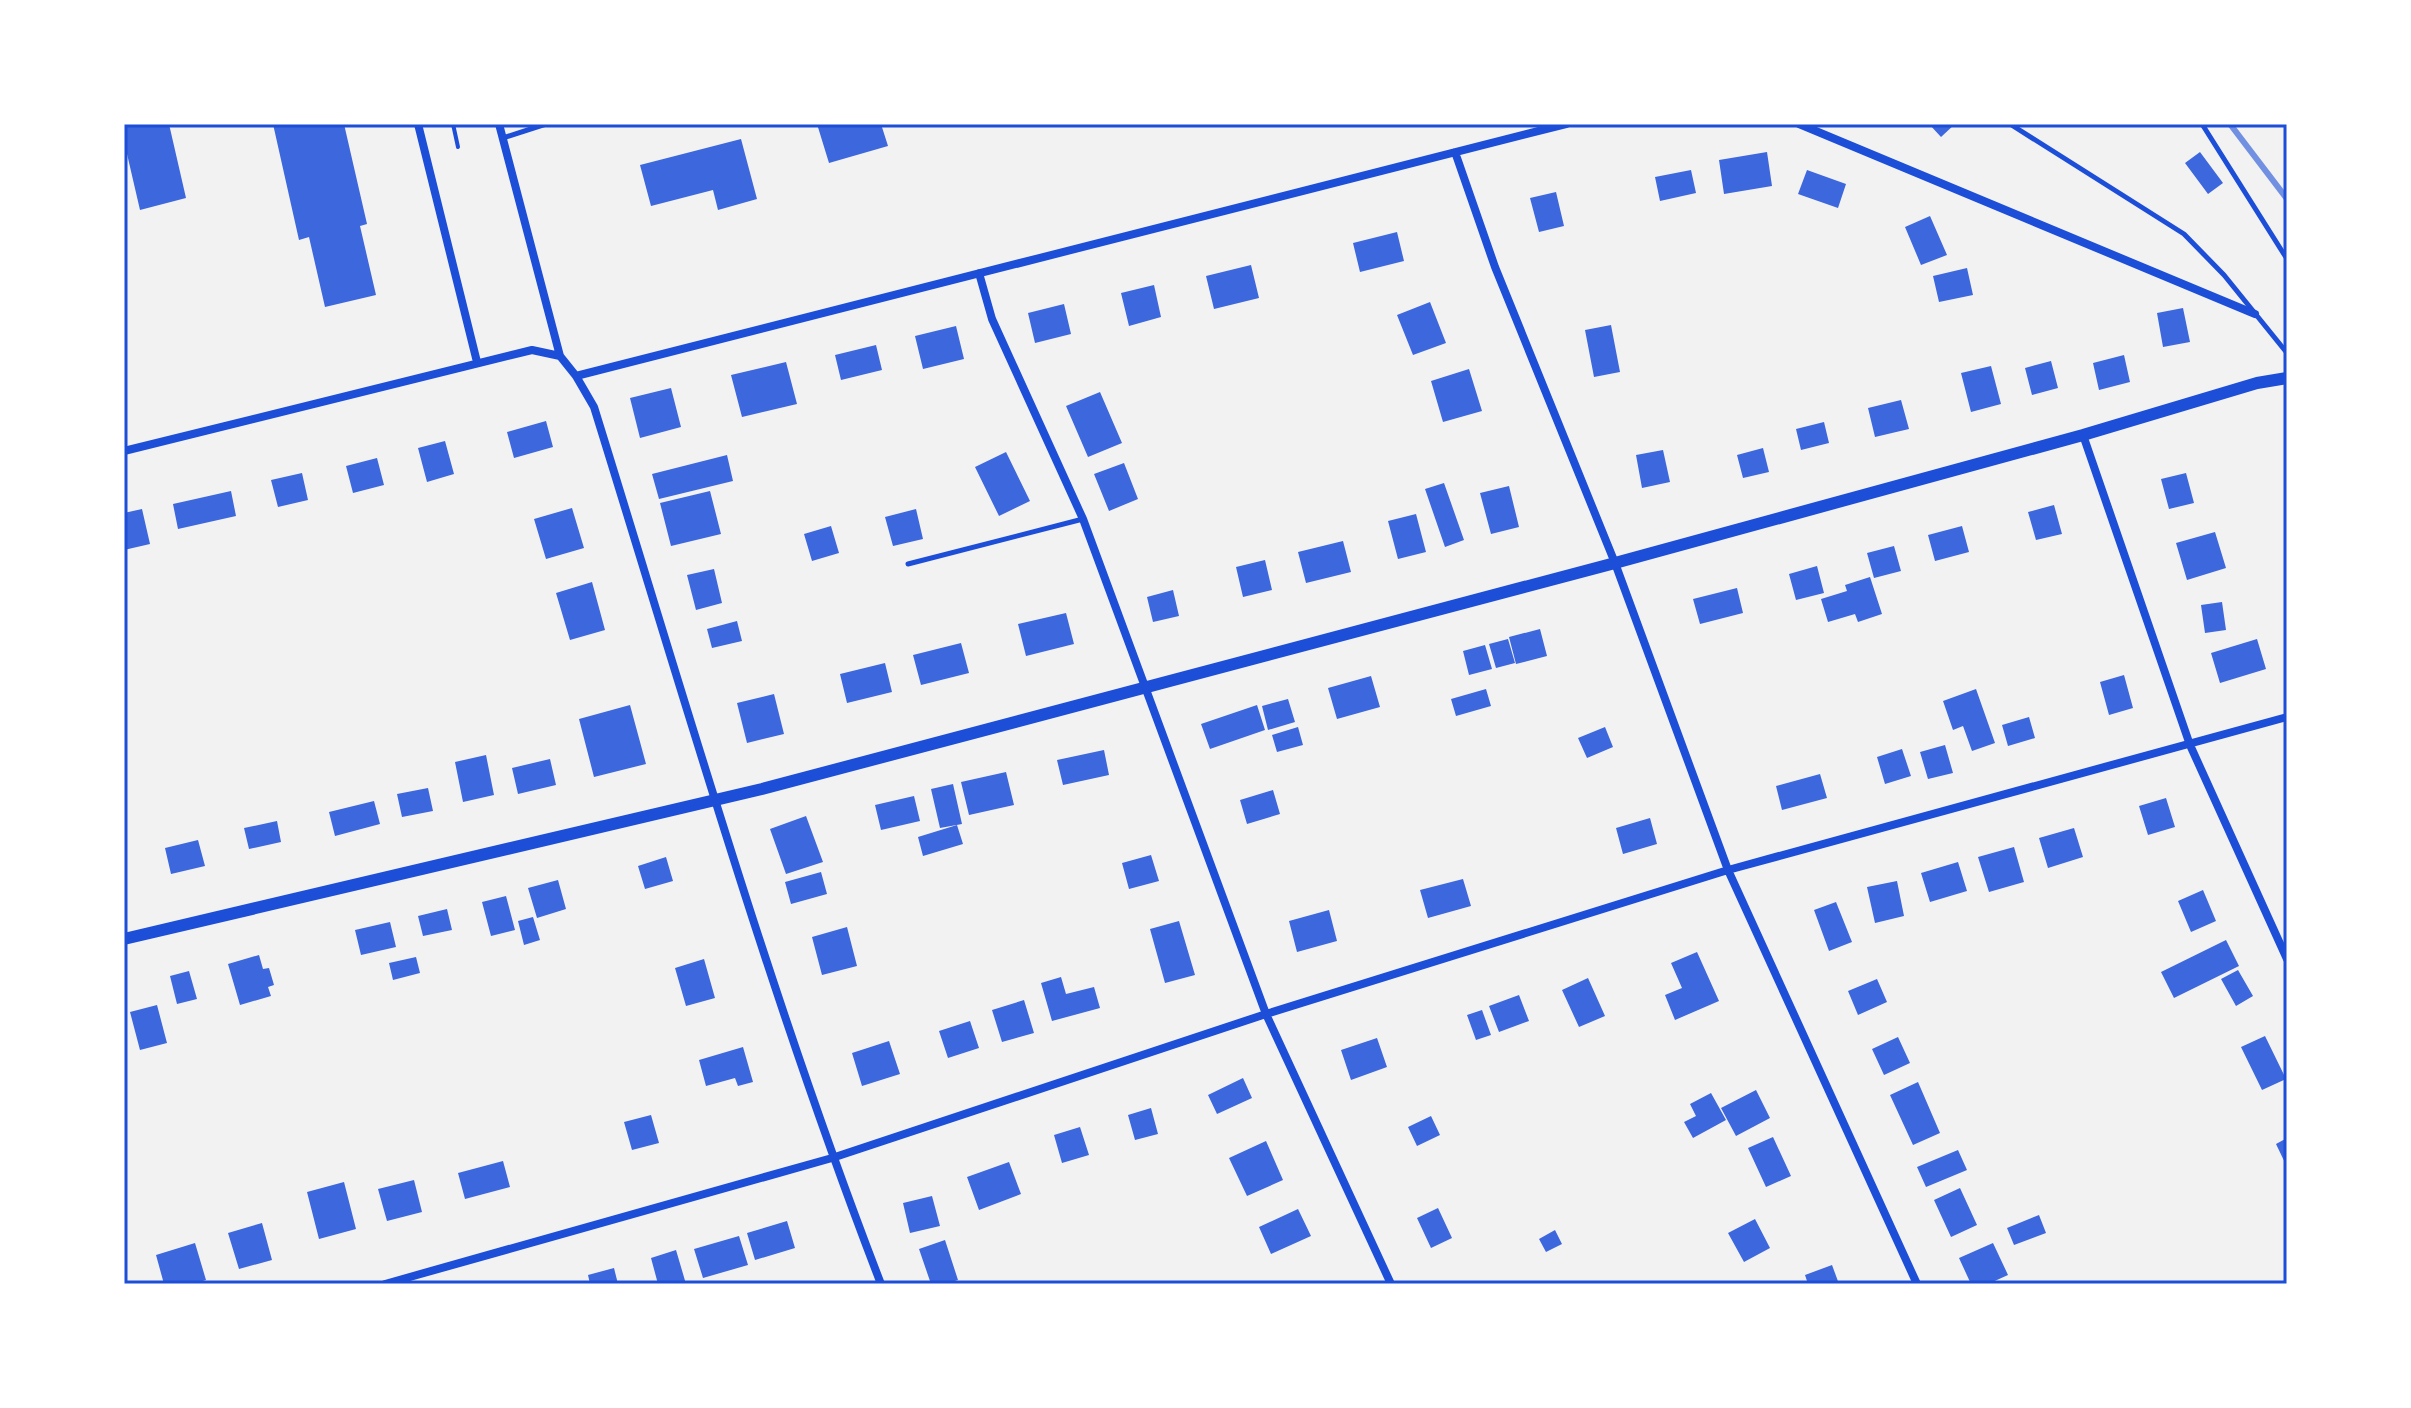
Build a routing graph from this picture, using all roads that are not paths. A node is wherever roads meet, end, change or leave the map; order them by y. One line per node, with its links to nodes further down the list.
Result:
1 (418, 124): 15 (street)
2 (499, 124): 8 (street)
3 (546, 124): 8 (lane)
4 (1566, 124): 9 (street)
5 (1799, 124): 12 (street)
6 (2010, 124): 12 (lane)
7 (2202, 124): 10 (lane)
8 (502, 139): 14 (street)
9 (1455, 152): 11 (street); 21 (street)
10 (2287, 259)
11 (979, 273): 16 (street); 20 (street)
12 (2255, 314): 13 (lane)
13 (2287, 353)
14 (560, 356): 15 (street); 16 (street)
15 (477, 362): 19 (street)
16 (576, 376): 26 (street)
17 (2287, 378): 18 (street)
18 (2083, 435): 21 (street); 25 (street)
19 (124, 451)
20 (1083, 519): 22 (lane); 23 (street)
21 (1615, 563): 23 (street); 27 (street)
22 (908, 564)
23 (1147, 687): 26 (street); 30 (street)
24 (2287, 717): 25 (street)
25 (2190, 745): 27 (street); 29 (street)
26 (716, 801): 28 (street); 31 (street)
27 (1728, 870): 30 (street); 36 (street)
28 (124, 939)
29 (2287, 959)
30 (1266, 1014): 31 (street); 35 (street)
31 (832, 1158): 32 (street); 34 (street)
32 (402, 1282): 33 (street)
33 (385, 1284)
34 (881, 1284)
35 (1391, 1284)
36 (1917, 1284)

